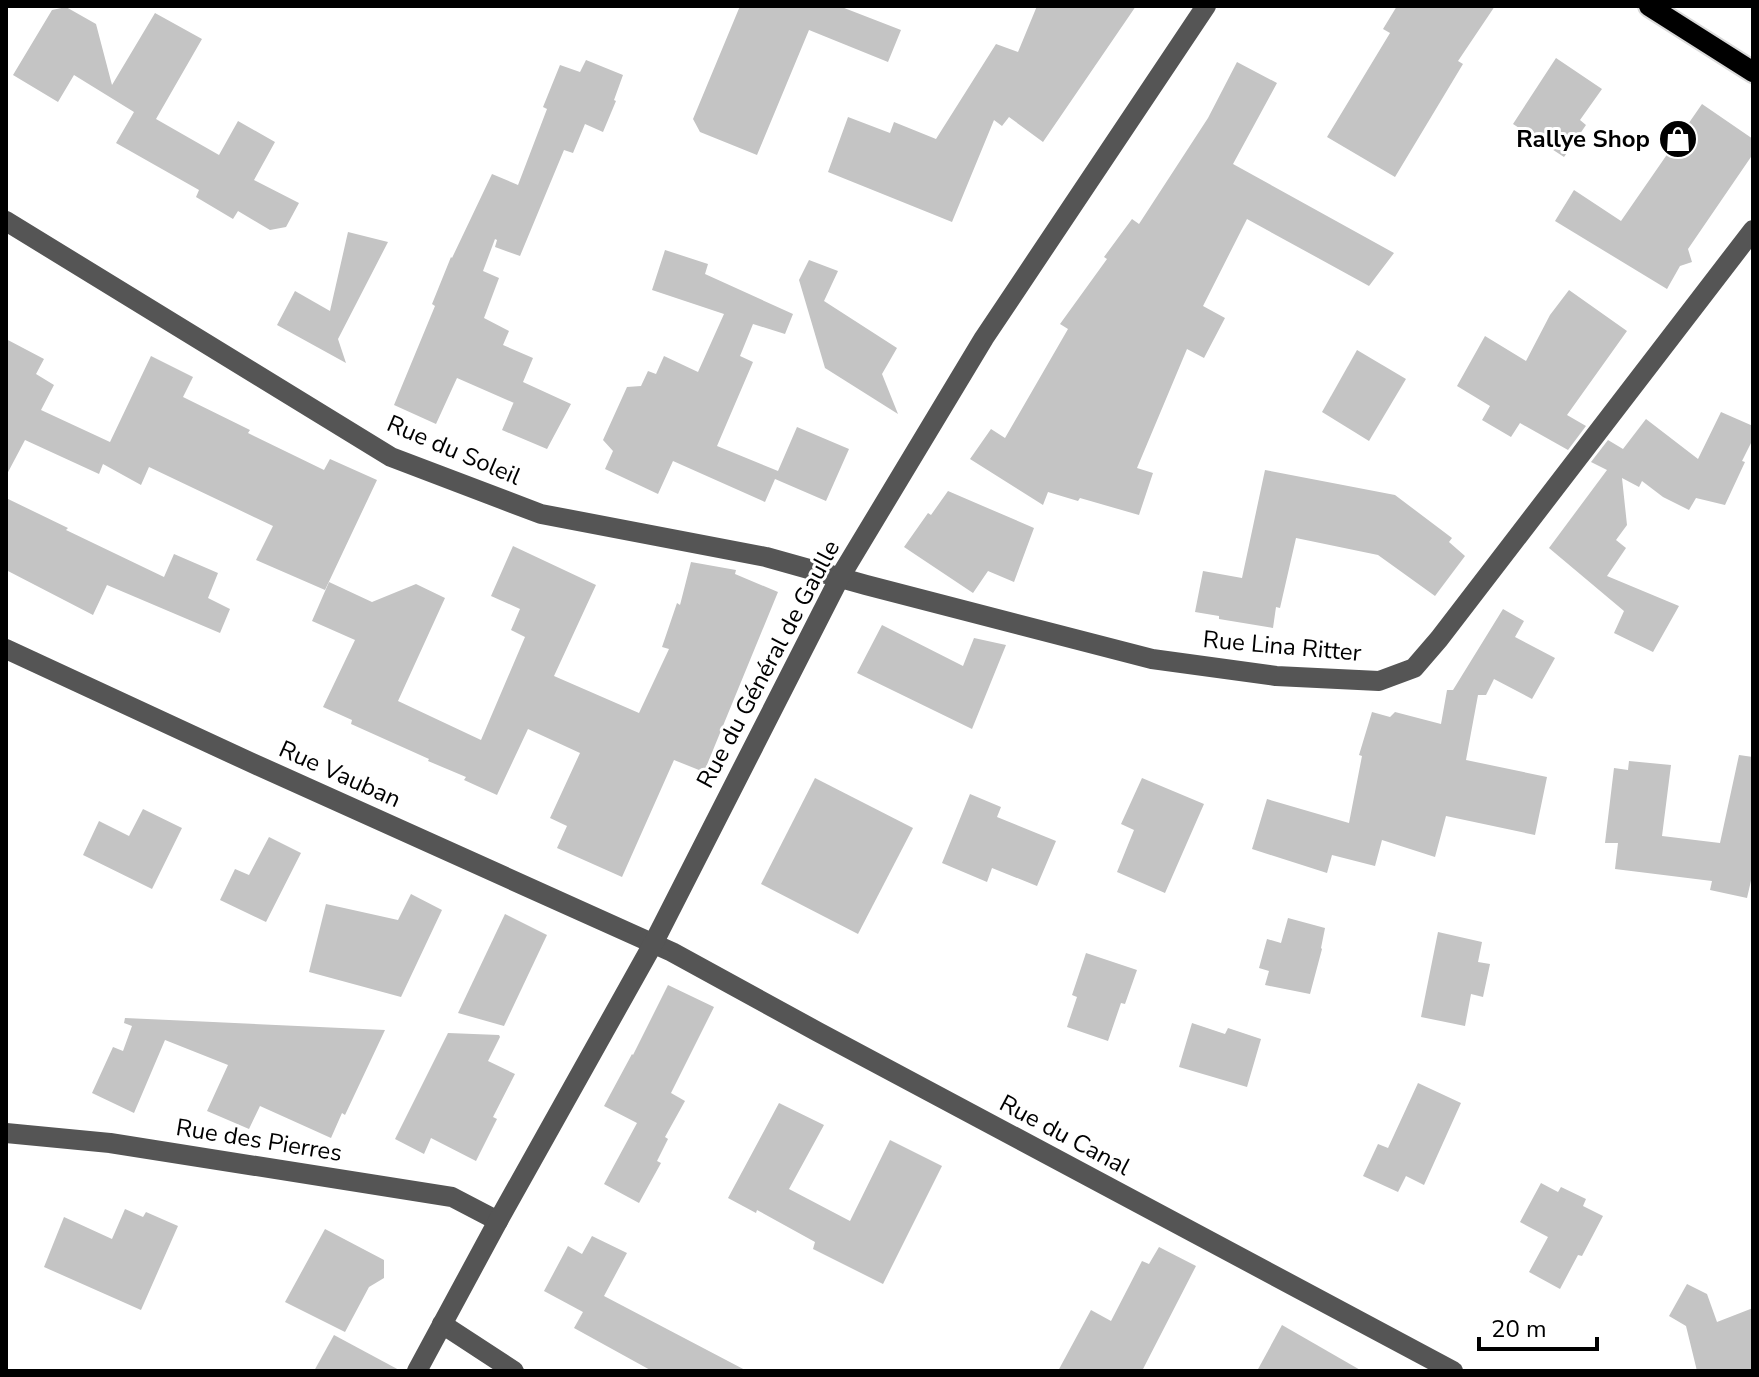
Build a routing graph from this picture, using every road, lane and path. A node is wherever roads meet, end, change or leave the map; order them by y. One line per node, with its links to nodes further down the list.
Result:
1 (1206, 6): 6 (street, Rue du Général de Gaulle)
2 (1649, 6): 3 (main road)
3 (1753, 72)
4 (6, 221): 6 (street, Rue du Soleil)
5 (1753, 230): 6 (street, Rue Lina Ritter)
6 (840, 577): 8 (street, Rue du Général de Gaulle)
7 (6, 649): 8 (street, Rue Vauban)
8 (653, 944): 10 (street, Rue du Général de Gaulle); 14 (street, Rue du Canal)
9 (6, 1133): 10 (street, Rue des Pierres)
10 (498, 1221): 11 (street, Rue du Général de Gaulle)
11 (442, 1324): 12 (street, Rue du Général de Gaulle); 13 (street)
12 (417, 1371)
13 (514, 1371)
14 (1453, 1371)

